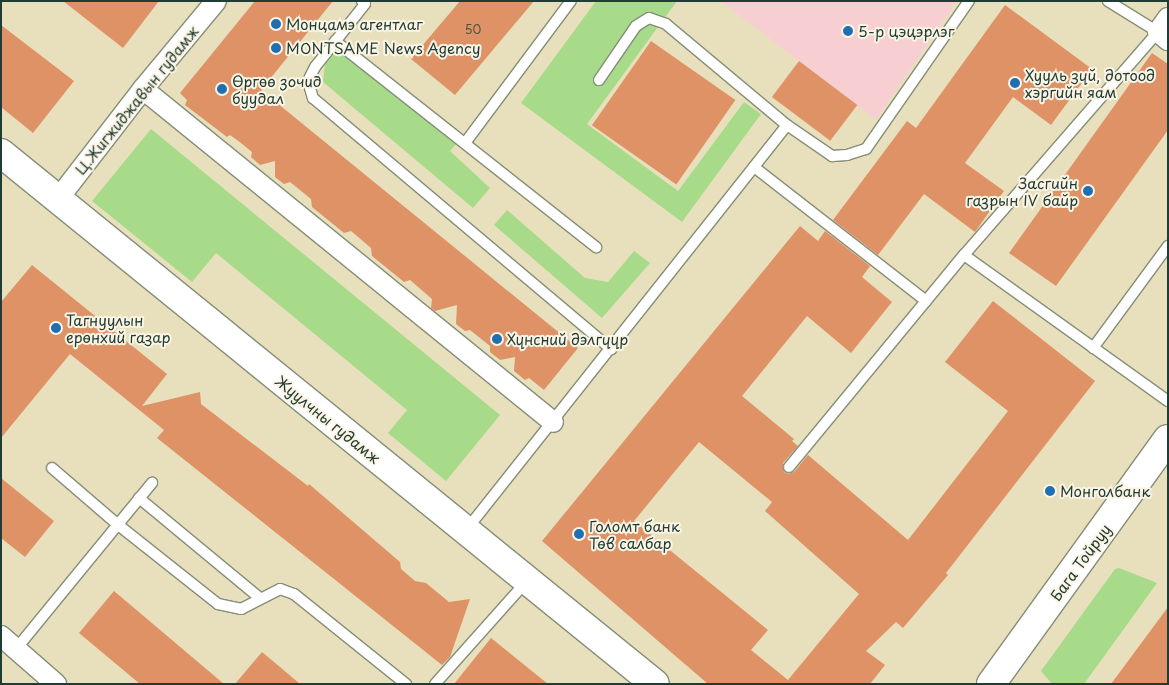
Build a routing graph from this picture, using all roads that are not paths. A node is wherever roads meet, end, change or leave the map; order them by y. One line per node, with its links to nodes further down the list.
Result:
1 (216, 1): 9 (street, Ц.Жигжиджавын гудамж)
2 (571, 1): 11 (lane)
3 (969, 1): 10 (lane)
4 (1108, 1): 6 (lane)
5 (365, 2): 7 (lane)
6 (1165, 30): 17 (lane)
7 (335, 41): 11 (lane); 20 (lane)
8 (598, 80): 10 (lane)
9 (143, 89): 14 (street, Ц.Жигжиджавын гудамж); 22 (street)
10 (787, 125): 13 (lane)
11 (465, 143): 16 (lane)
12 (1, 153): 14 (main road, Жуулчны гудамж)
13 (754, 167): 18 (lane); 20 (lane)
14 (58, 199): 29 (main road, Жуулчны гудамж)
15 (1168, 246): 19 (lane)
16 (596, 247)
17 (964, 255): 18 (lane); 19 (lane)
18 (926, 301): 24 (lane)
19 (1093, 348): 21 (lane)
20 (611, 349): 22 (lane)
21 (1168, 401)
22 (553, 422): 29 (lane)
23 (1168, 440): 38 (main road, Бага Тойруу)
24 (788, 467)
25 (52, 468): 28 (lane)
26 (152, 483): 27 (lane)
27 (139, 498): 28 (lane); 31 (lane)
28 (117, 524): 31 (lane); 33 (lane)
29 (466, 530): 30 (main road, Жуулчны гудамж)
30 (528, 580): 36 (lane); 37 (main road, Жуулчны гудамж)
31 (260, 598): 35 (lane)
32 (1, 636): 33 (street)
33 (16, 649): 34 (street)
34 (56, 684)
35 (406, 684)
36 (435, 684)
37 (655, 684)
38 (991, 684)

